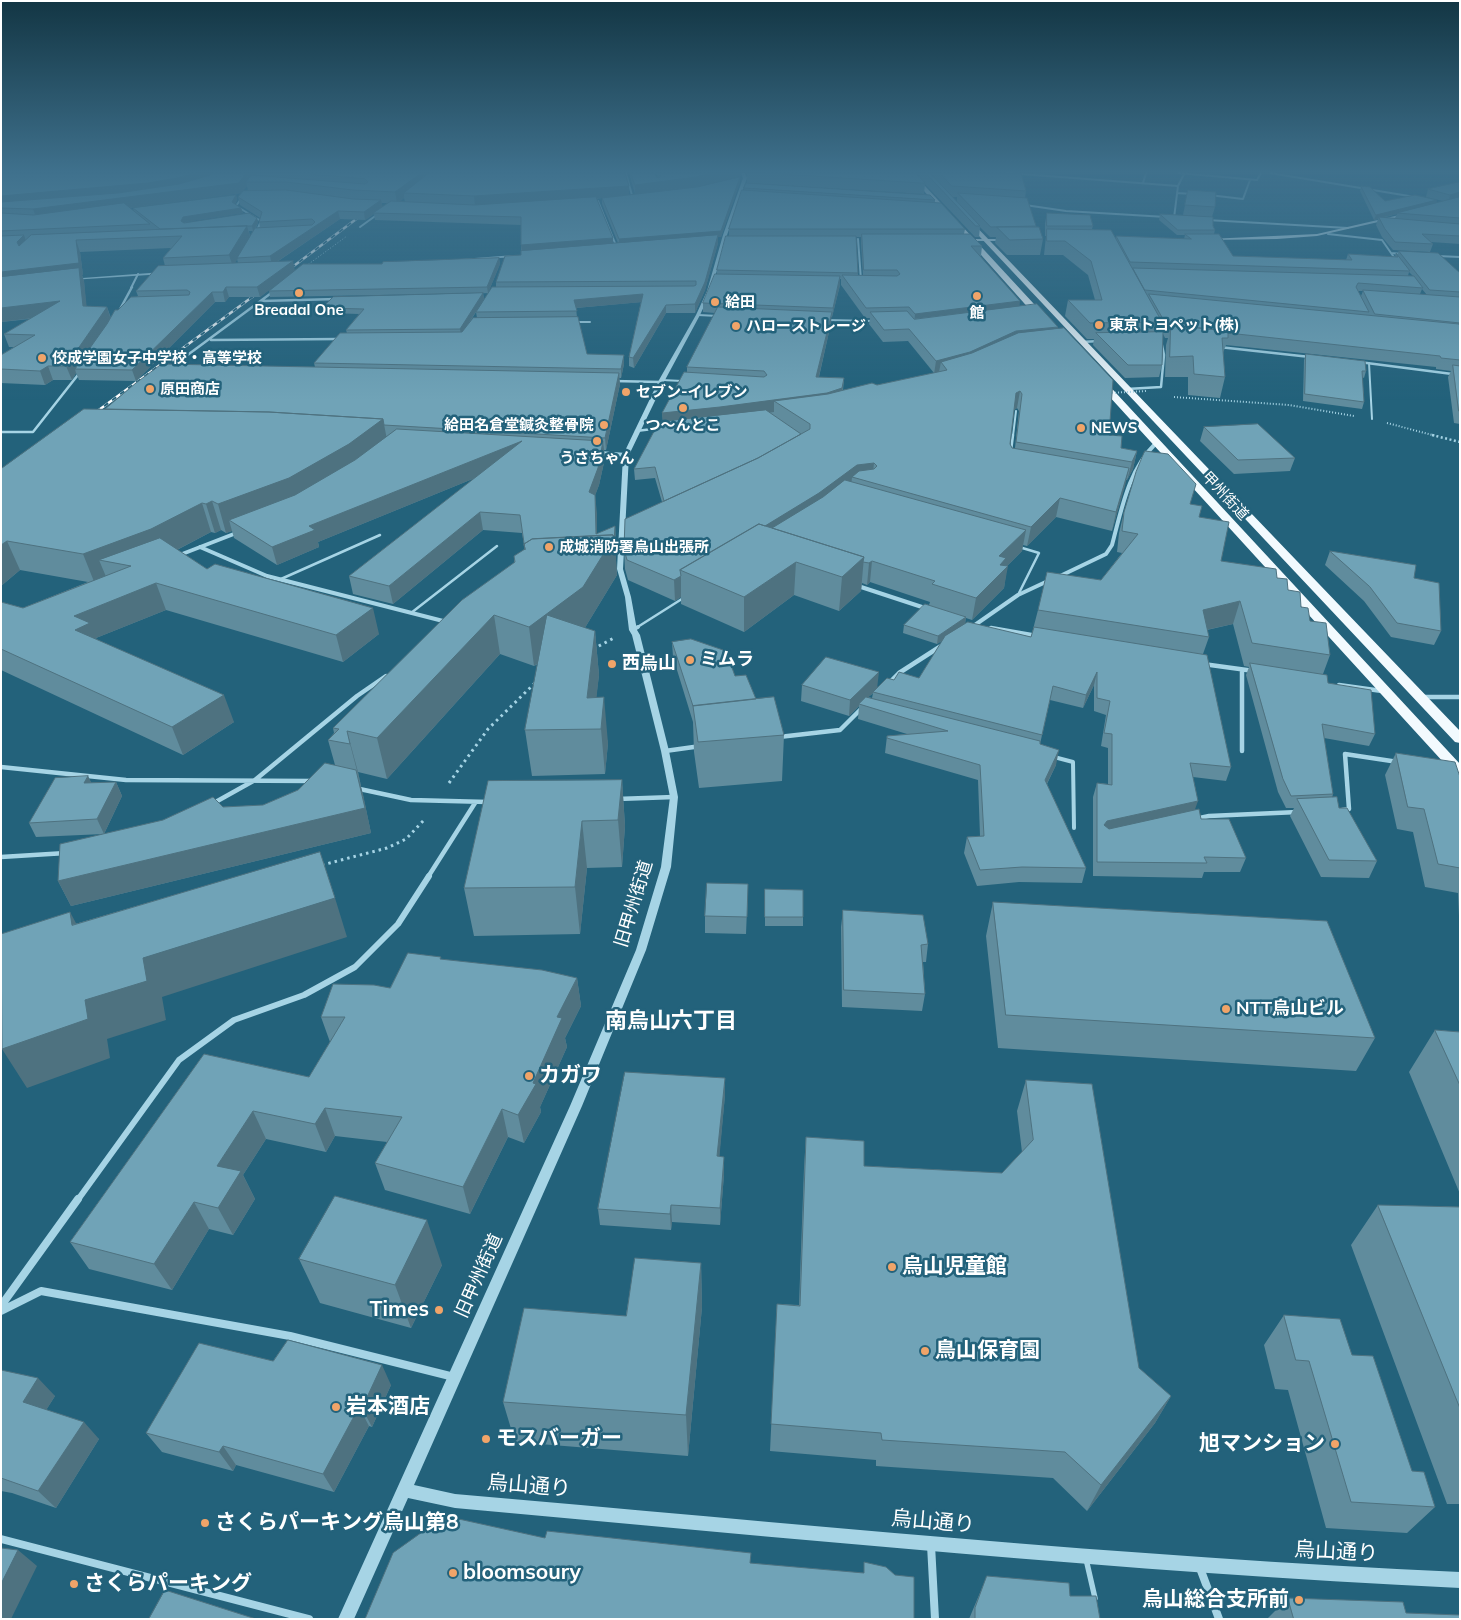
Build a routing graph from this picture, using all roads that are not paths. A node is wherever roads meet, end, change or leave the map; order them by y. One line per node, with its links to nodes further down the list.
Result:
1 (721, 249): 24 (street, 旧甲州街道)
2 (859, 249): 19 (lane)
3 (976, 249): 31 (highway)
4 (994, 249): 38 (highway, 甲州街道)
5 (1388, 249): 6 (lane)
6 (1391, 253): 7 (lane); 13 (lane)
7 (1411, 254)
8 (524, 255): 10 (street)
9 (1430, 255): 11 (lane)
10 (505, 257): 12 (street); 14 (street)
11 (1460, 257)
12 (448, 260)
13 (1396, 260)
14 (502, 265)
15 (304, 267): 21 (street)
16 (167, 273): 17 (street)
17 (138, 274): 18 (street); 22 (street)
18 (65, 279)
19 (862, 282)
20 (340, 299): 21 (street)
21 (261, 301): 34 (street)
22 (122, 304): 23 (lane); 26 (street)
23 (132, 304)
24 (698, 315): 25 (lane); 48 (street, 旧甲州街道)
25 (727, 316)
26 (115, 318)
27 (822, 320): 28 (lane)
28 (879, 321)
29 (570, 322): 30 (lane)
30 (590, 322)
31 (1051, 327)
32 (1159, 333): 37 (street)
33 (346, 339): 34 (street)
34 (210, 340): 45 (street)
35 (1101, 341): 38 (street)
36 (1154, 341): 37 (street)
37 (1163, 341): 50 (street)
38 (1082, 342): 50 (highway, 甲州街道)
39 (1216, 346): 40 (street)
40 (1312, 357)
41 (1350, 361): 42 (street)
42 (1369, 363): 46 (street); 52 (lane)
43 (82, 370): 55 (street)
44 (1090, 370): 56 (highway, 甲州街道)
45 (175, 372)
46 (1460, 375)
47 (611, 381): 48 (street)
48 (661, 381): 49 (lane); 54 (street, 旧甲州街道)
49 (690, 382)
50 (1127, 389): 88 (highway, 甲州街道)
51 (1016, 411): 58 (lane)
52 (1372, 419)
53 (664, 428): 54 (street)
54 (636, 431): 59 (street, 旧甲州街道)
55 (1, 432)
56 (1156, 443): 61 (street); 87 (highway, 甲州街道)
57 (596, 453): 59 (street)
58 (1011, 454)
59 (626, 455): 77 (street, 旧甲州街道)
60 (1121, 482): 61 (lane)
61 (1130, 484): 71 (street)
62 (244, 530): 66 (street)
63 (380, 534): 68 (lane)
64 (1010, 545): 71 (lane)
65 (497, 546): 73 (lane)
66 (200, 547): 67 (street); 68 (street)
67 (172, 558)
68 (281, 579): 73 (street)
69 (849, 583): 72 (street)
70 (691, 594): 77 (lane)
71 (1018, 595): 76 (street)
72 (931, 610)
73 (410, 612): 75 (street)
74 (966, 622): 76 (street)
75 (452, 623)
76 (976, 625): 78 (street); 79 (street)
77 (633, 630): 96 (street, 旧甲州街道)
78 (968, 630)
79 (1042, 638)
80 (945, 644): 86 (street)
81 (1194, 662): 83 (street)
82 (395, 670): 102 (street)
83 (1242, 670): 84 (street); 97 (street)
84 (1261, 673)
85 (1330, 683): 87 (street)
86 (885, 686)
87 (1385, 692): 101 (highway, 甲州街道)
88 (1420, 697): 89 (street); 94 (highway, 甲州街道)
89 (1460, 697)
90 (870, 700): 91 (street)
91 (863, 706): 92 (lane); 93 (street)
92 (873, 709)
93 (772, 738)
94 (1460, 739)
95 (704, 746): 96 (street)
96 (665, 750): 105 (street, 旧甲州街道)
97 (1242, 751)
98 (1044, 755): 113 (lane)
99 (1409, 764): 110 (street)
100 (1, 767): 102 (street)
101 (1457, 772)
102 (255, 780): 103 (street); 109 (street)
103 (323, 782)
104 (352, 788): 108 (street)
105 (674, 797): 106 (street); 118 (street, 旧甲州街道)
106 (614, 799)
107 (494, 802): 108 (street)
108 (475, 803): 116 (street)
109 (205, 808)
110 (1340, 810)
111 (1302, 811): 112 (street)
112 (1190, 820)
113 (1074, 828)
114 (68, 852): 115 (street)
115 (1, 857)
116 (1, 1306)
117 (1, 1311): 118 (street)
118 (454, 1377): 119 (street, 旧甲州街道)
119 (404, 1490): 121 (street, 烏山通り); 127 (street, 旧甲州街道)
120 (1, 1539): 126 (street)
121 (930, 1544): 122 (street, 烏山通り); 128 (street)
122 (1085, 1557): 123 (street, 烏山通り); 125 (lane)
123 (1200, 1566): 124 (street, 烏山通り); 129 (street)
124 (1460, 1580)
125 (1098, 1610)
126 (309, 1619)
127 (346, 1619)
128 (934, 1619)
129 (1220, 1619)

